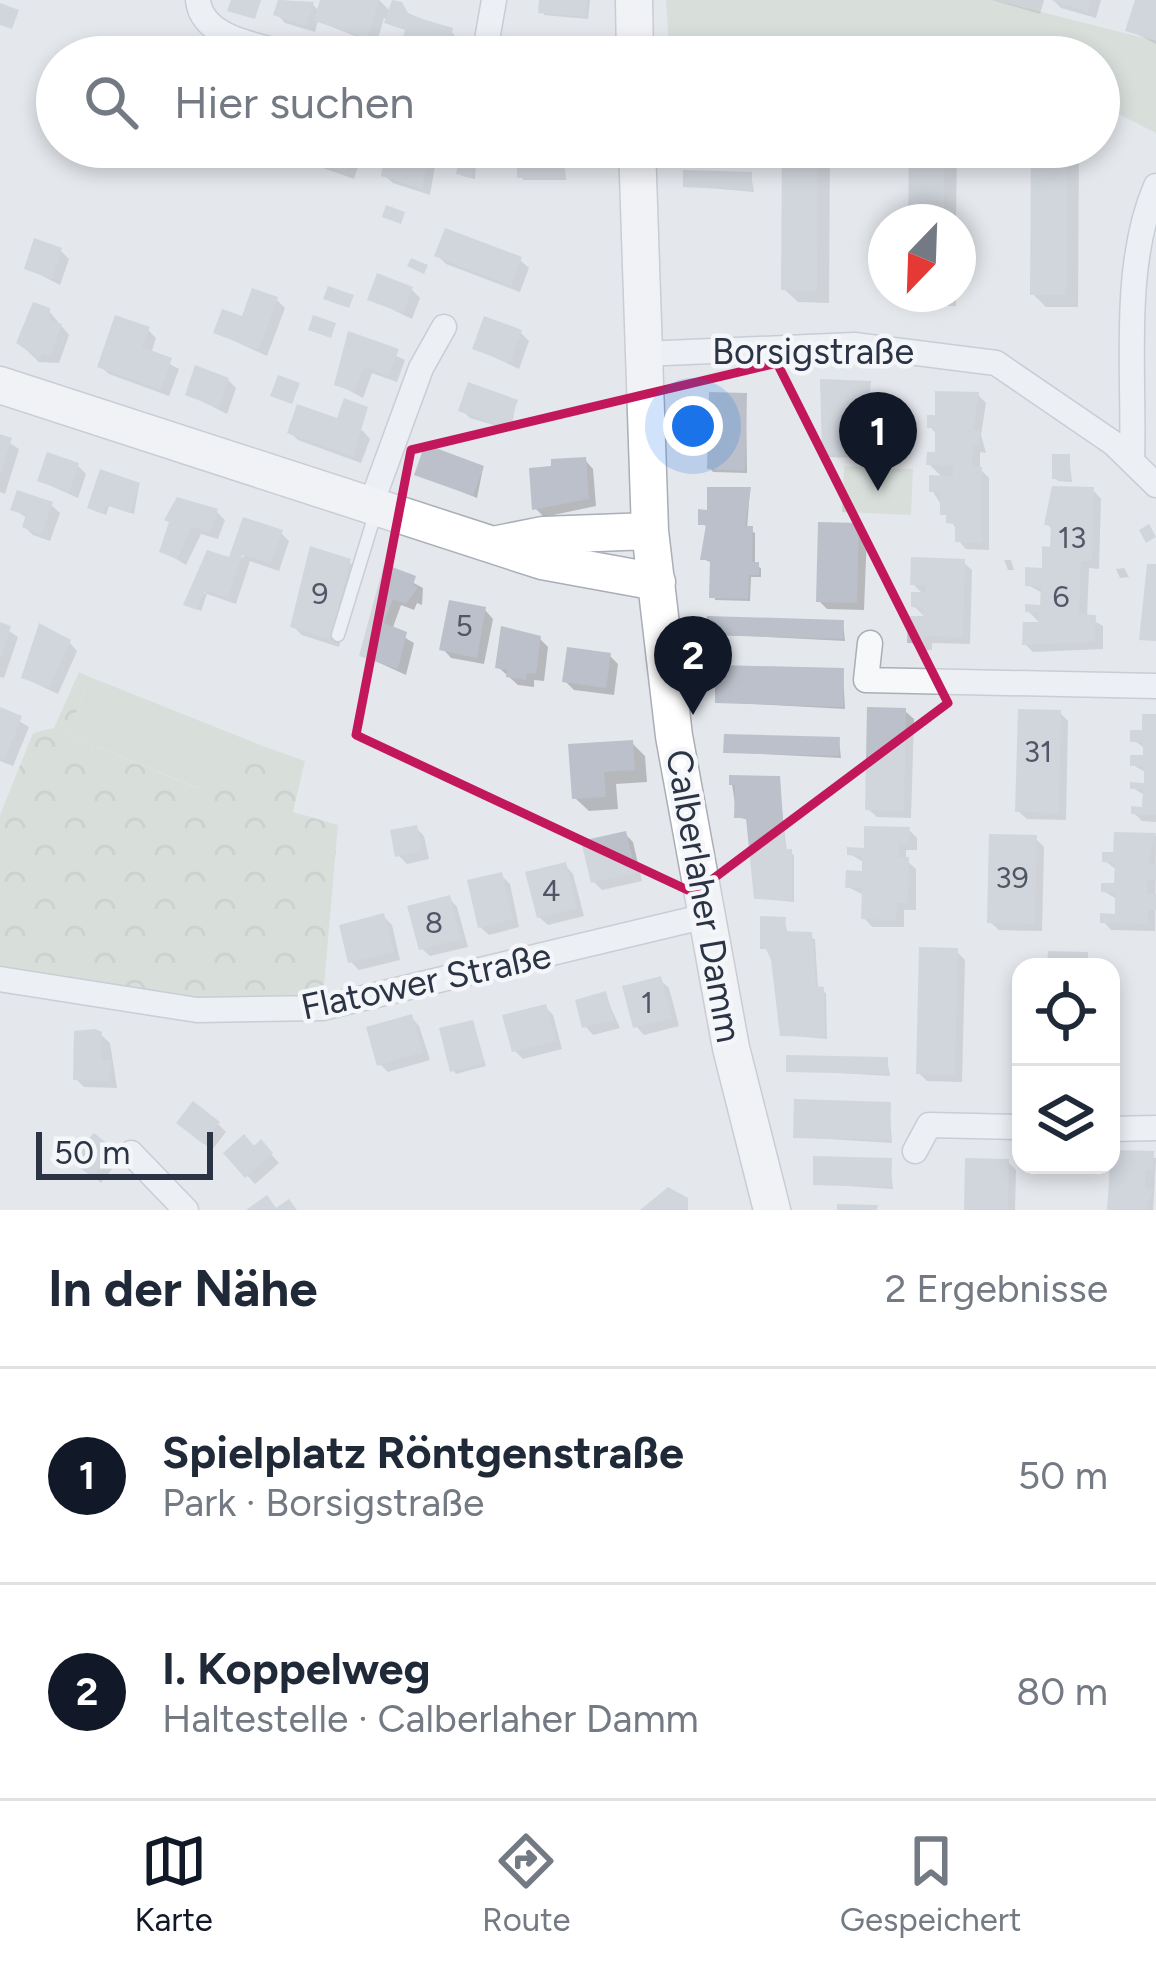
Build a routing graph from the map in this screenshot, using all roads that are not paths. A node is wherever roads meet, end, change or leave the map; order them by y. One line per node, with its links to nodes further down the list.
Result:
1 (198, 0): 4 (street)
2 (494, 0): 5 (street)
3 (634, 0): 6 (street)
4 (232, 36)
5 (488, 36)
6 (635, 36)
7 (639, 168): 10 (street, Calberlaher Damm)
8 (1156, 187): 12 (street)
9 (444, 327): 14 (street)
10 (643, 354): 12 (street, Borsigstraße); 15 (street, Calberlaher Damm)
11 (0, 385): 14 (street)
12 (1132, 461): 13 (street, Borsigstraße)
13 (1156, 485)
14 (373, 508): 16 (street); 18 (lane)
15 (650, 531): 16 (street); 17 (street, Calberlaher Damm)
16 (498, 544): 17 (street)
17 (657, 582): 21 (street, Calberlaher Damm)
18 (338, 635)
19 (870, 643): 20 (street)
20 (1156, 686)
21 (706, 916): 22 (street, Flatower Straße); 29 (street, Calberlaher Damm)
22 (0, 979)
23 (1012, 1127): 26 (street)
24 (1156, 1128): 25 (street)
25 (1120, 1129)
26 (915, 1151)
27 (131, 1153): 28 (street)
28 (186, 1210)
29 (772, 1210)

